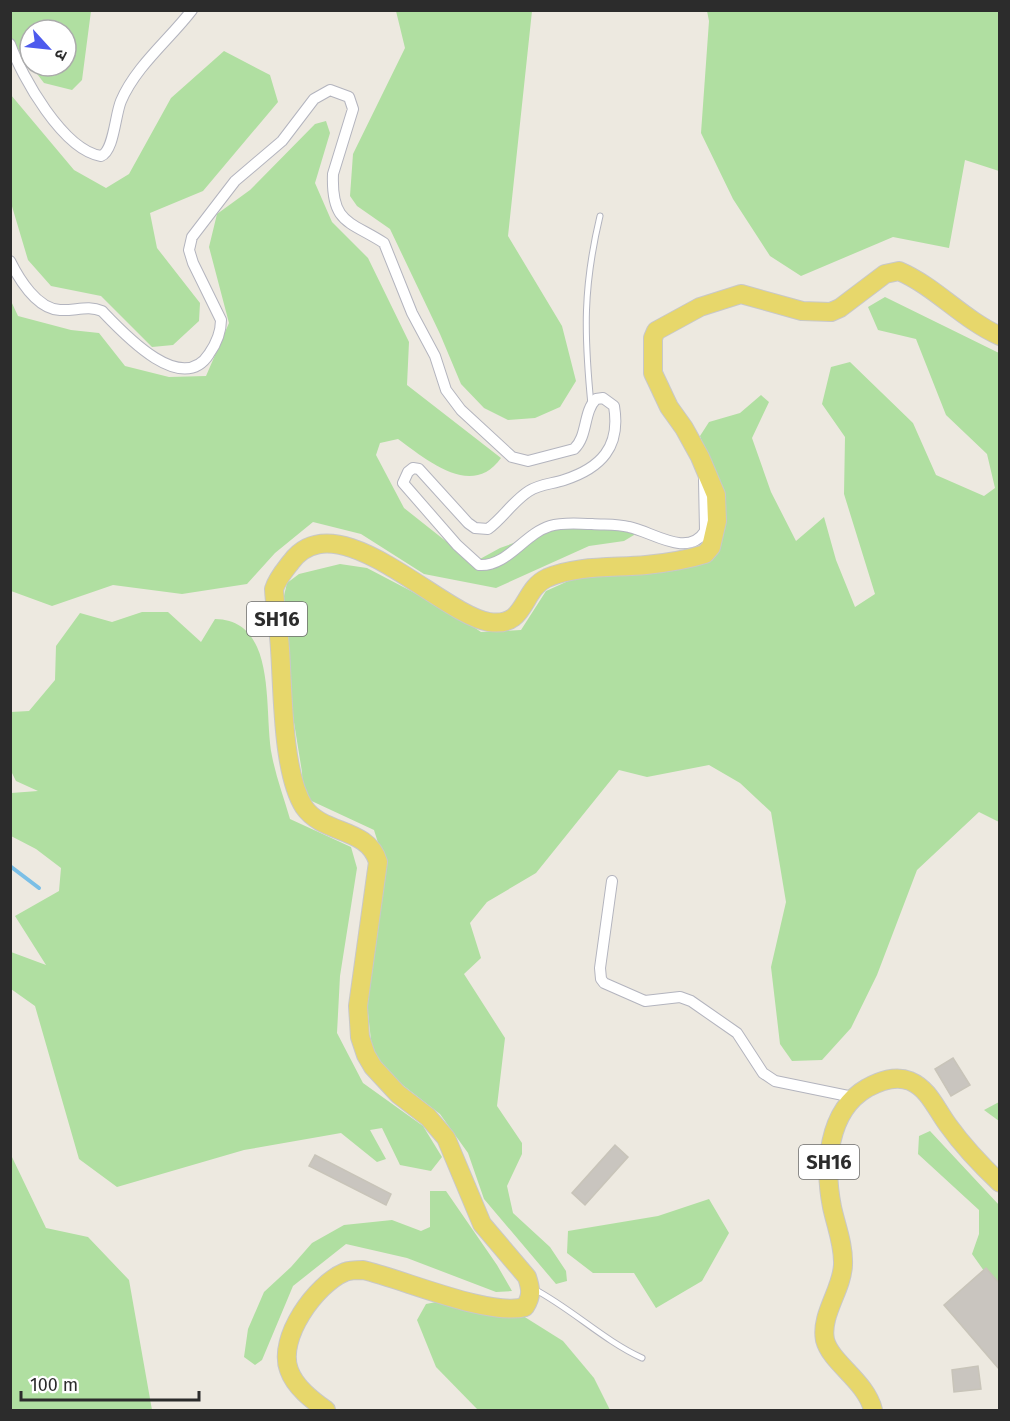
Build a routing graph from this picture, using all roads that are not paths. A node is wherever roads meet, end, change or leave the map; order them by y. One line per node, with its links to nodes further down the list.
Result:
1 (192, 10): 2 (street)
2 (10, 44)
3 (600, 216): 6 (lane)
4 (10, 261): 6 (street)
5 (999, 336): 7 (main road, SH16)
6 (591, 407): 7 (street)
7 (700, 457): 11 (main road, SH16)
8 (612, 881): 9 (street)
9 (854, 1097): 10 (main road); 14 (main road, SH16)
10 (999, 1183)
11 (530, 1286): 12 (lane); 13 (main road)
12 (642, 1358)
13 (326, 1410)
14 (873, 1410)

